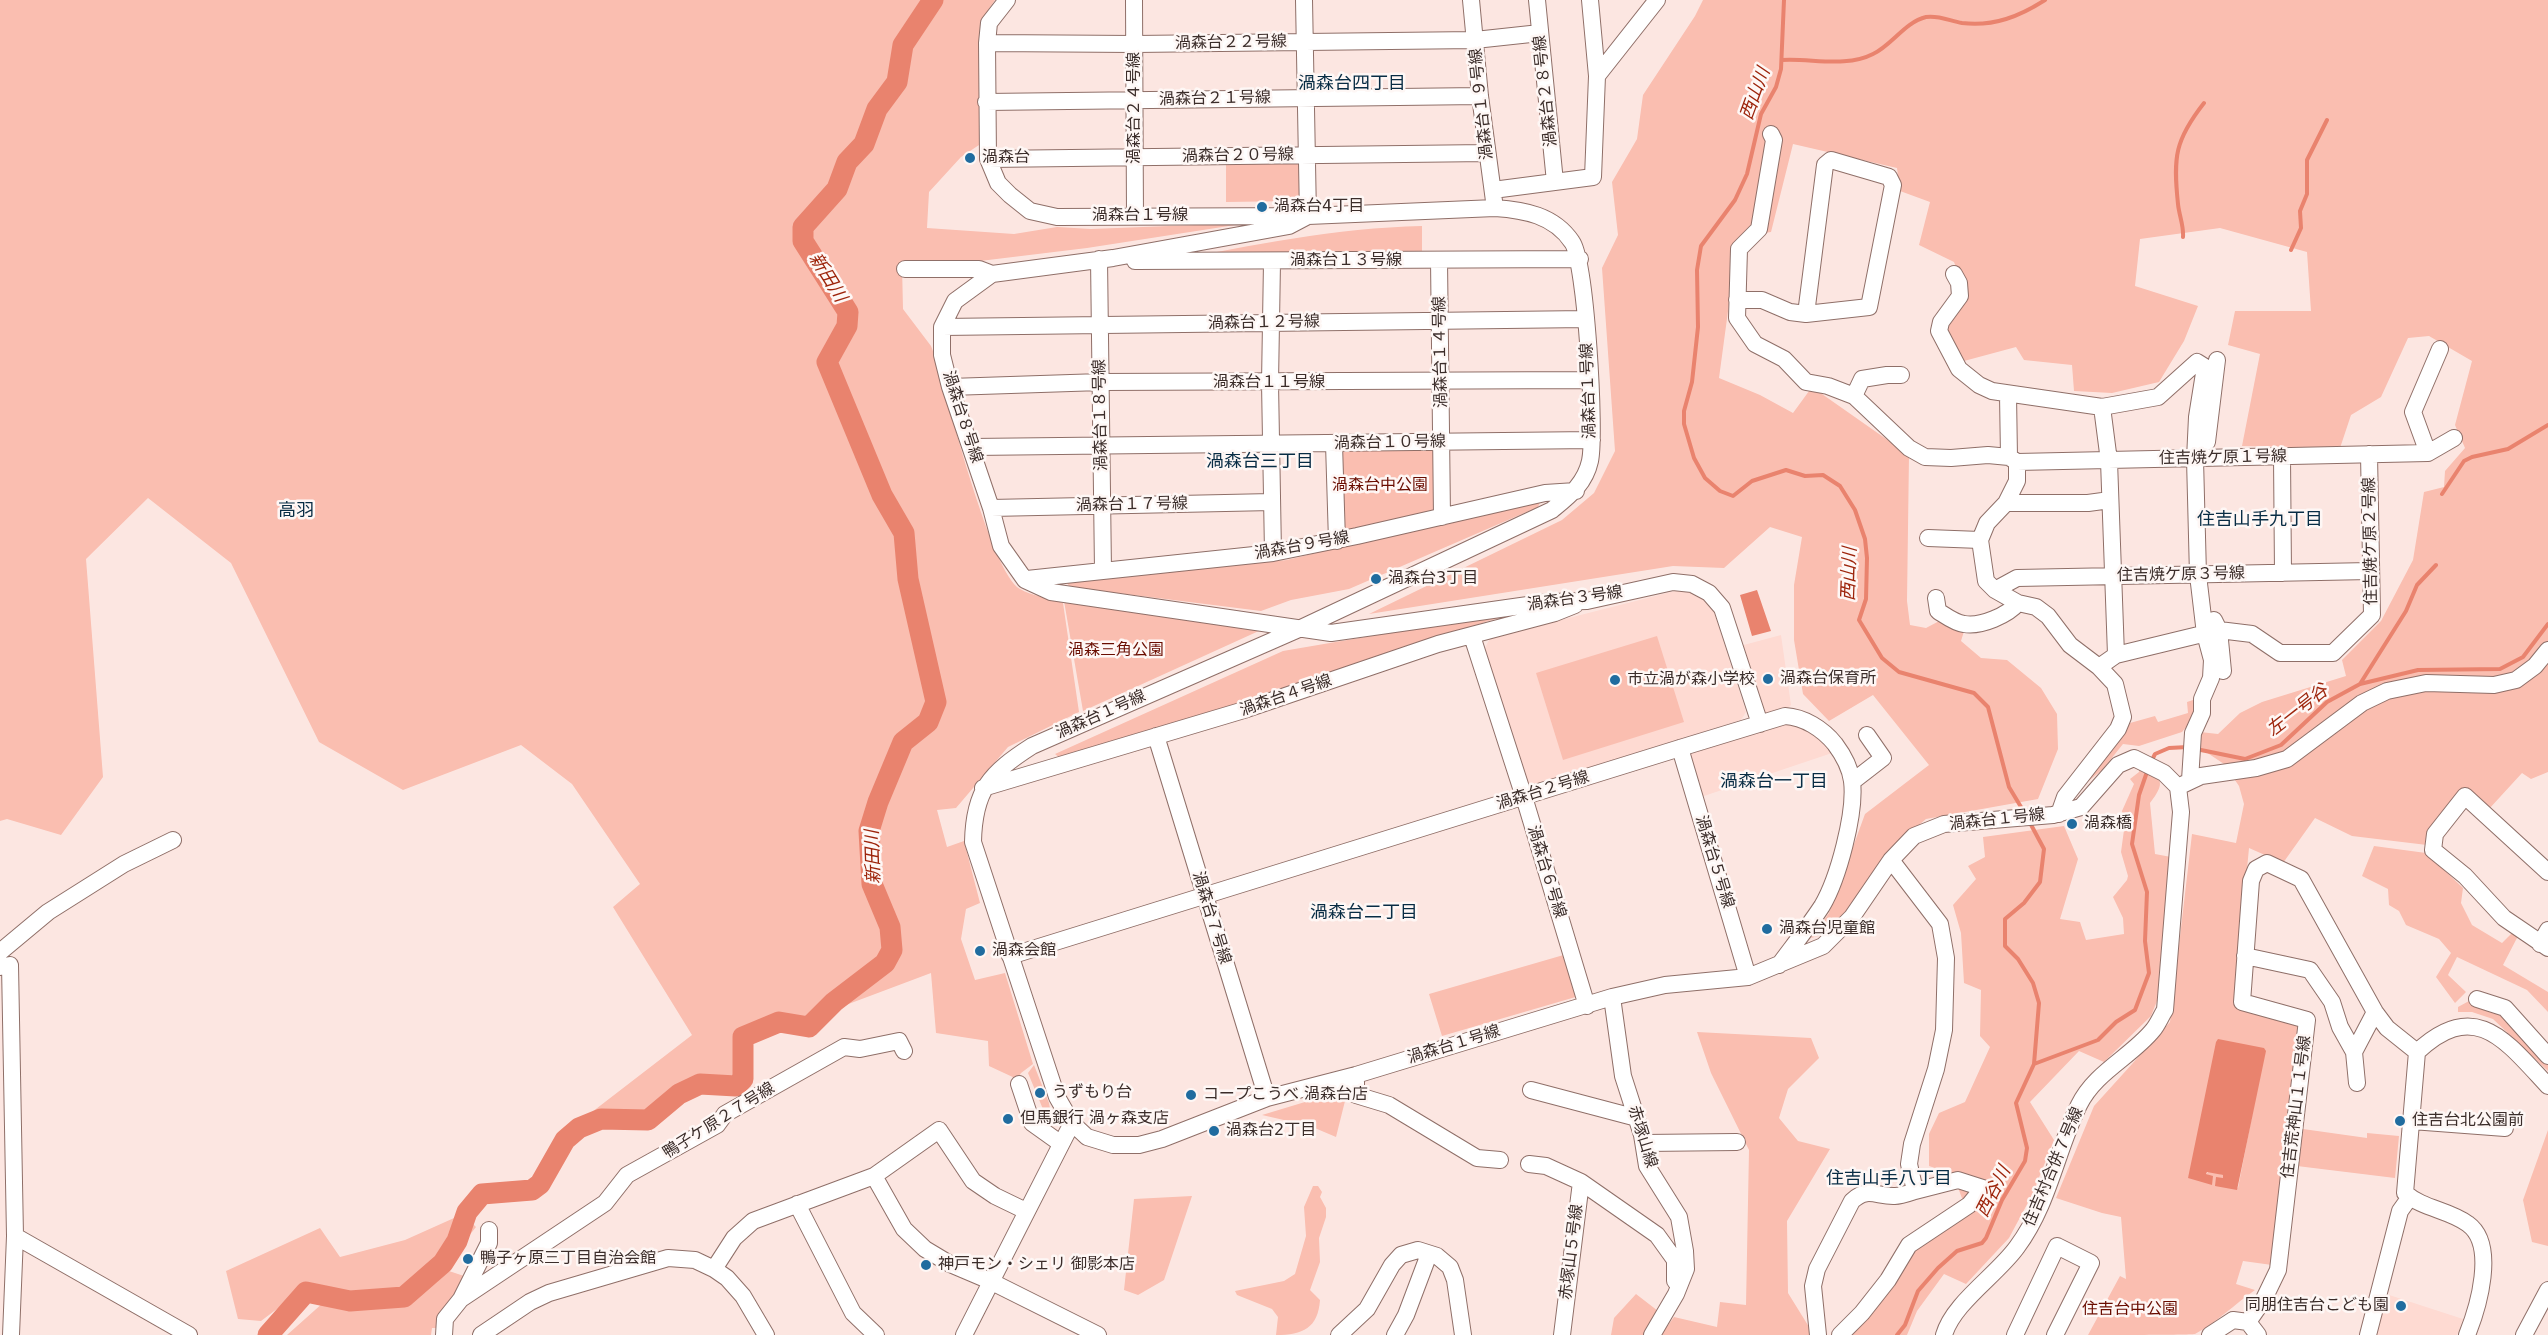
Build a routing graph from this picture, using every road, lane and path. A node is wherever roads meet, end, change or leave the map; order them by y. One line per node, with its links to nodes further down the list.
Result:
1 (1007, 0): 11 (street, 渦森台１号線)
2 (1134, 0): 12 (street, 渦森台２４号線)
3 (1304, 0): 10 (street)
4 (1471, 0): 9 (street, 渦森台１９号線)
5 (1536, 0): 8 (street, 渦森台２８号線)
6 (1590, 0): 13 (street)
7 (1654, 2): 13 (street)
8 (1540, 33): 9 (street, 渦森台２２号線); 23 (street, 渦森台２８号線)
9 (1475, 40): 10 (street, 渦森台２２号線); 14 (street, 渦森台１９号線)
10 (1305, 41): 12 (street, 渦森台２２号線); 15 (street)
11 (987, 43): 12 (street, 渦森台２２号線); 17 (street, 渦森台１号線)
12 (1135, 44): 16 (street, 渦森台２４号線)
13 (1597, 76): 23 (street)
14 (1480, 96): 15 (street, 渦森台２１号線); 19 (street, 渦森台１９号線)
15 (1306, 98): 16 (street, 渦森台２１号線); 20 (street)
16 (1135, 100): 17 (street, 渦森台２１号線); 21 (street, 渦森台２４号線)
17 (986, 102): 22 (street, 渦森台１号線)
18 (1771, 134): 35 (street)
19 (1487, 153): 20 (street, 渦森台２０号線); 24 (street, 渦森台１９号線)
20 (1306, 155): 21 (street, 渦森台２０号線); 27 (street)
21 (1134, 157): 22 (street, 渦森台２０号線); 26 (street, 渦森台２４号線)
22 (988, 159): 26 (street, 渦森台１号線)
23 (1556, 182): 24 (street)
24 (1492, 190): 25 (street, 渦森台１９号線)
25 (1496, 208): 27 (street, 渦森台１号線); 29 (street, 渦森台１号線)
26 (1136, 216): 27 (street, 渦森台１号線)
27 (1308, 216): 28 (street, 渦森台８号線)
28 (1106, 258): 31 (street, 渦森台１３号線); 33 (street, 渦森台８号線); 40 (street, 渦森台１８号線)
29 (1580, 259): 30 (street, 渦森台１３号線); 37 (street, 渦森台１号線)
30 (1439, 260): 31 (street, 渦森台１３号線); 38 (street, 渦森台１４号線)
31 (1272, 261): 39 (street)
32 (905, 269): 33 (street)
33 (992, 274): 41 (street, 渦森台８号線)
34 (1954, 274): 50 (street)
35 (1737, 300): 36 (street); 51 (street)
36 (1806, 314): 36 (street)
37 (1586, 319): 38 (street, 渦森台１２号線); 45 (street, 渦森台１号線)
38 (1440, 320): 39 (street, 渦森台１２号線); 46 (street, 渦森台１４号線)
39 (1271, 323): 40 (street, 渦森台１２号線); 48 (street)
40 (1100, 324): 41 (street, 渦森台１２号線); 47 (street, 渦森台１８号線)
41 (942, 327): 49 (street, 渦森台８号線)
42 (2440, 349): 60 (street)
43 (2217, 360): 63 (street)
44 (1901, 375): 51 (street)
45 (1589, 380): 46 (street, 渦森台１１号線); 54 (street, 渦森台１号線)
46 (1442, 381): 48 (street, 渦森台１１号線); 55 (street, 渦森台１４号線)
47 (1101, 382): 48 (street, 渦森台１１号線); 49 (street, 渦森台１１号線); 58 (street, 渦森台１８号線)
48 (1270, 383): 56 (street)
49 (950, 387): 59 (street, 渦森台８号線)
50 (2008, 395): 52 (street); 64 (street)
51 (1854, 396): 64 (street, 住吉焼ケ原１号線)
52 (2102, 407): 63 (street); 65 (street)
53 (2454, 438): 60 (street, 住吉焼ケ原１号線)
54 (1592, 440): 55 (street, 渦森台１０号線); 66 (street, 渦森台１号線)
55 (1442, 442): 57 (street, 渦森台１０号線); 72 (street, 渦森台１４号線)
56 (1271, 443): 57 (street, 渦森台１０号線); 58 (street, 渦森台１０号線); 68 (street)
57 (1334, 444): 75 (street)
58 (1101, 445): 59 (street, 渦森台１０号線); 70 (street, 渦森台１８号線)
59 (972, 447): 71 (street, 渦森台８号線)
60 (2428, 453): 61 (street, 住吉焼ケ原１号線)
61 (2369, 454): 62 (street, 住吉焼ケ原１号線); 78 (street, 住吉焼ケ原２号線)
62 (2283, 457): 63 (street, 住吉焼ケ原１号線); 79 (street)
63 (2200, 458): 65 (street, 住吉焼ケ原１号線); 80 (street, 住吉村合併７号線)
64 (2013, 459): 65 (street, 住吉焼ケ原１号線); 69 (street)
65 (2109, 461): 67 (street)
66 (1576, 491): 72 (street, 渦森台９号線); 87 (street, 渦森台１号線)
67 (2110, 500): 69 (street); 81 (street)
68 (1272, 502): 70 (street, 渦森台１７号線); 76 (street)
69 (2006, 503): 74 (street)
70 (1102, 506): 71 (street, 渦森台１７号線); 77 (street, 渦森台１８号線)
71 (991, 508): 82 (street, 渦森台８号線)
72 (1442, 517): 75 (street, 渦森台９号線)
73 (1928, 538): 74 (street)
74 (1980, 540): 83 (street)
75 (1337, 541): 76 (street, 渦森台９号線)
76 (1273, 553): 77 (street, 渦森台９号線)
77 (1103, 571): 82 (street, 渦森台９号線)
78 (2370, 571): 79 (street, 住吉焼ケ原３号線); 88 (street, 住吉焼ケ原２号線)
79 (2283, 573): 80 (street, 住吉焼ケ原３号線)
80 (2203, 575): 81 (street, 住吉焼ケ原３号線); 88 (street, 住吉村合併７号線)
81 (2112, 577): 83 (street, 住吉焼ケ原３号線); 91 (street)
82 (1025, 580): 87 (street)
83 (1995, 590): 86 (street)
84 (1936, 598): 86 (street)
85 (1587, 601): 87 (street, 渦森台３号線); 89 (street, 渦森台４号線); 93 (street, 渦森台３号線)
86 (2018, 603): 92 (street)
87 (1299, 629): 99 (street, 渦森台１号線)
88 (2212, 632): 91 (street, 住吉焼ケ原２号線); 97 (street, 住吉村合併７号線)
89 (1472, 636): 94 (street, 渦森台４号線); 100 (street, 渦森台６号線)
90 (2548, 650): 97 (street)
91 (2116, 655): 92 (street, 住吉焼ケ原２号線)
92 (2099, 667): 101 (street)
93 (1760, 724): 96 (street, 渦森台２号線); 98 (street, 渦森台２号線)
94 (1156, 736): 99 (street, 渦森台４号線); 105 (street, 渦森台７号線)
95 (1875, 739): 98 (street)
96 (1680, 748): 100 (street, 渦森台２号線); 111 (street, 渦森台５号線)
97 (2186, 778): 101 (street); 169 (street, 住吉村合併７号線)
98 (1852, 782): 110 (street, 渦森台２号線)
99 (984, 788): 107 (street, 渦森台１号線)
100 (1524, 797): 105 (street, 渦森台２号線); 114 (street, 渦森台６号線)
101 (2056, 814): 103 (street, 渦森台１号線)
102 (174, 840): 109 (street)
103 (1891, 860): 110 (street, 渦森台１号線); 137 (street)
104 (2548, 872): 106 (street)
105 (1204, 896): 107 (street, 渦森台２号線); 125 (street, 渦森台７号線)
106 (2545, 940)
107 (1010, 956): 128 (street, 渦森台１号線)
108 (2245, 957): 115 (street, 住吉荒神山１１号線); 117 (street); 152 (street, 住吉荒神山１１号線)
109 (3, 962): 142 (street)
110 (1778, 966): 111 (street, 渦森台１号線)
111 (1748, 977): 112 (street, 渦森台１号線)
112 (1612, 998): 114 (street, 渦森台１号線); 126 (street, 赤塚山線)
113 (2477, 999): 119 (street)
114 (1587, 1006): 120 (street, 渦森台１号線)
115 (2375, 1012): 117 (street); 118 (street, 住吉荒神山１１号線)
116 (904, 1052): 149 (street, 鴨子ケ原２７号線)
117 (2354, 1052): 121 (street)
118 (2417, 1052): 123 (street); 127 (street)
119 (2548, 1056)
120 (1356, 1075): 125 (street, 渦森台１号線); 133 (street)
121 (2357, 1083)
122 (1019, 1084): 131 (street)
123 (2548, 1086)
124 (1531, 1090): 126 (street)
125 (1267, 1098): 128 (street, 渦森台１号線)
126 (1637, 1118): 132 (street, 赤塚山線)
127 (2412, 1121): 129 (street); 138 (street)
128 (1072, 1123): 131 (street)
129 (2505, 1129)
130 (1737, 1142): 132 (street)
131 (1060, 1143): 140 (street)
132 (1644, 1143): 148 (street, 赤塚山線)
133 (1500, 1160)
134 (1529, 1164): 136 (street)
135 (874, 1176): 139 (street); 140 (street); 145 (street)
136 (1581, 1182): 148 (street, 赤塚山５号線); 165 (street, 赤塚山５号線)
137 (1915, 1191): 167 (street); 168 (street)
138 (2410, 1197): 173 (street); 174 (street)
139 (797, 1204): 144 (street); 159 (street)
140 (1026, 1211): 145 (street)
141 (489, 1230): 149 (street)
142 (15, 1236): 150 (street); 156 (street)
143 (1429, 1254): 162 (street); 163 (street); 164 (street)
144 (714, 1269): 154 (street); 158 (street)
145 (990, 1281): 160 (street); 161 (street)
146 (0, 1288): 150 (street)
147 (2548, 1290): 153 (street)
148 (1676, 1294): 166 (street, 赤塚山線)
149 (461, 1299): 157 (street, 鴨子ケ原２７号線)
150 (12, 1300): 155 (street)
151 (2548, 1322): 153 (street)
152 (2253, 1329): 172 (street)
153 (2527, 1329)
154 (493, 1333)
155 (11, 1335)
156 (189, 1335)
157 (444, 1335)
158 (766, 1335)
159 (876, 1335)
160 (964, 1335)
161 (1098, 1335)
162 (1339, 1335)
163 (1395, 1335)
164 (1463, 1335)
165 (1562, 1335)
166 (1652, 1335)
167 (1818, 1335)
168 (1840, 1335)
169 (1944, 1335)
170 (2015, 1335): 171 (street)
171 (2055, 1335)
172 (2210, 1335)
173 (2368, 1335)
174 (2467, 1335)

